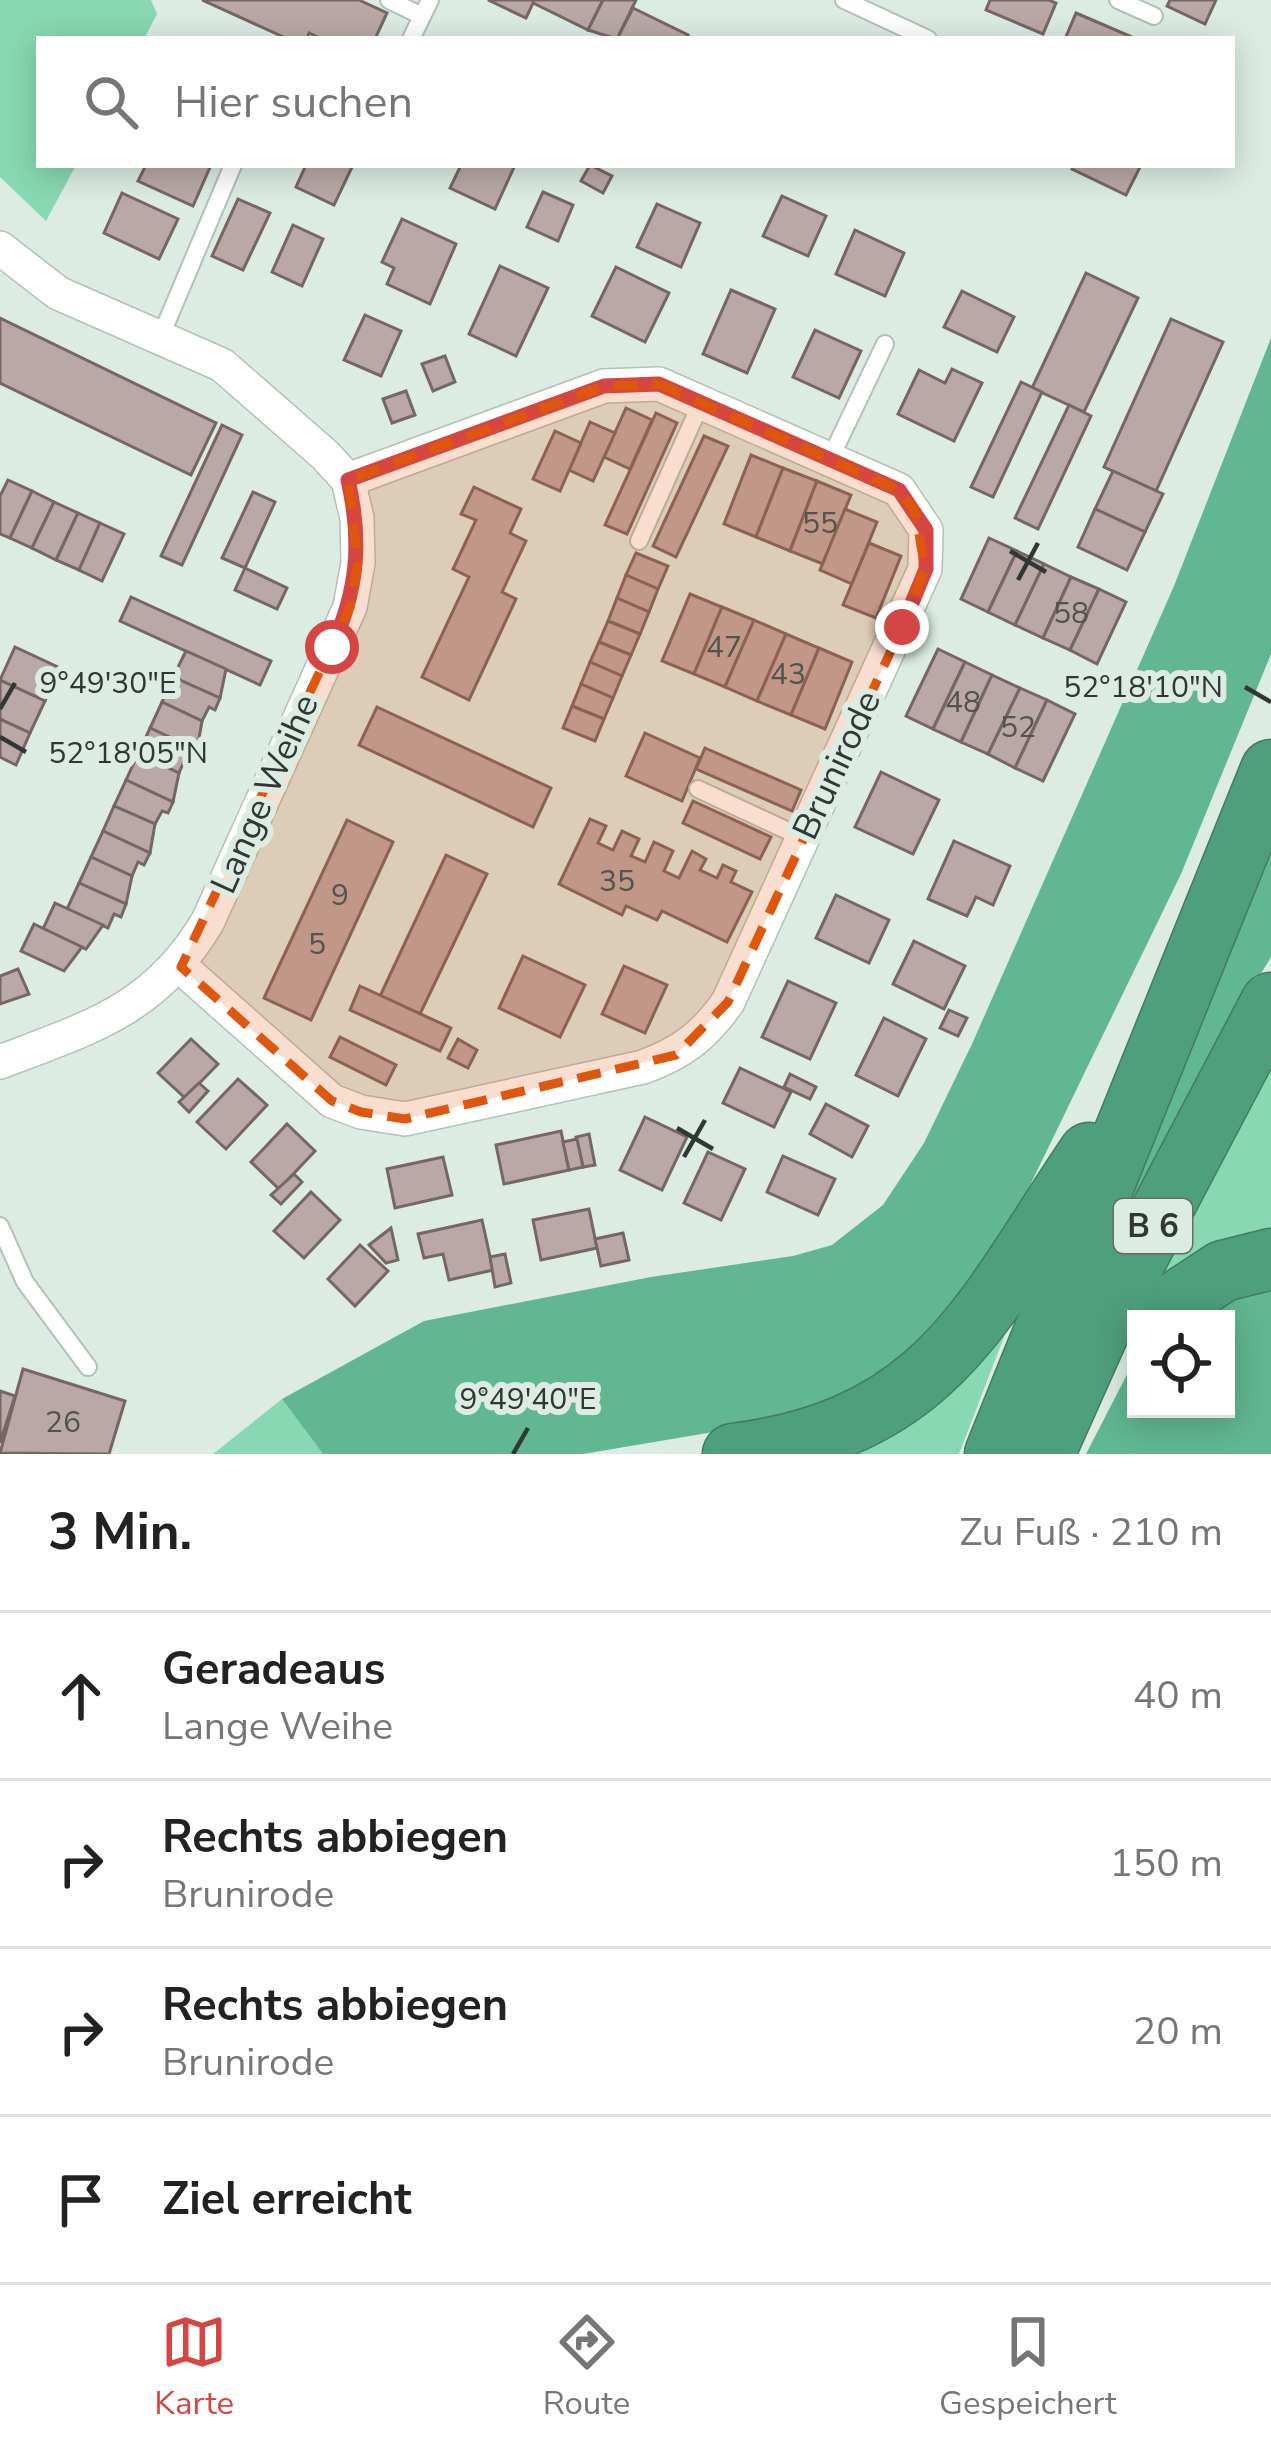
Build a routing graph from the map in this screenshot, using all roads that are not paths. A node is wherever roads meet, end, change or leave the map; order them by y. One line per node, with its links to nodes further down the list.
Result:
1 (389, 0): 4 (lane)
2 (844, 0): 7 (lane)
3 (1118, 0): 5 (lane)
4 (426, 8): 6 (lane)
5 (1154, 16)
6 (412, 36)
7 (922, 36)
8 (231, 168): 10 (lane)
9 (0, 248): 10 (street)
10 (160, 338): 14 (street)
11 (885, 344): 13 (lane)
12 (702, 401): 13 (street, Brunirode); 14 (street, Brunirode); 15 (lane)
13 (830, 459): 18 (street, Brunirode)
14 (348, 480): 19 (street, Lange Weihe)
15 (639, 541)
16 (1271, 770): 21 (highway, B 6)
17 (698, 789): 18 (lane)
18 (803, 838): 19 (street, Brunirode)
19 (181, 967): 22 (street, Lange Weihe)
20 (1271, 1003): 30 (highway, B 6)
21 (1160, 1049): 28 (highway); 29 (highway, B 6)
22 (0, 1062)
23 (0, 1226): 27 (lane)
24 (1271, 1259): 25 (highway)
25 (1164, 1310)
26 (1127, 1348): 30 (highway)
27 (88, 1367)
28 (733, 1454)
29 (994, 1454)
30 (1048, 1454)

